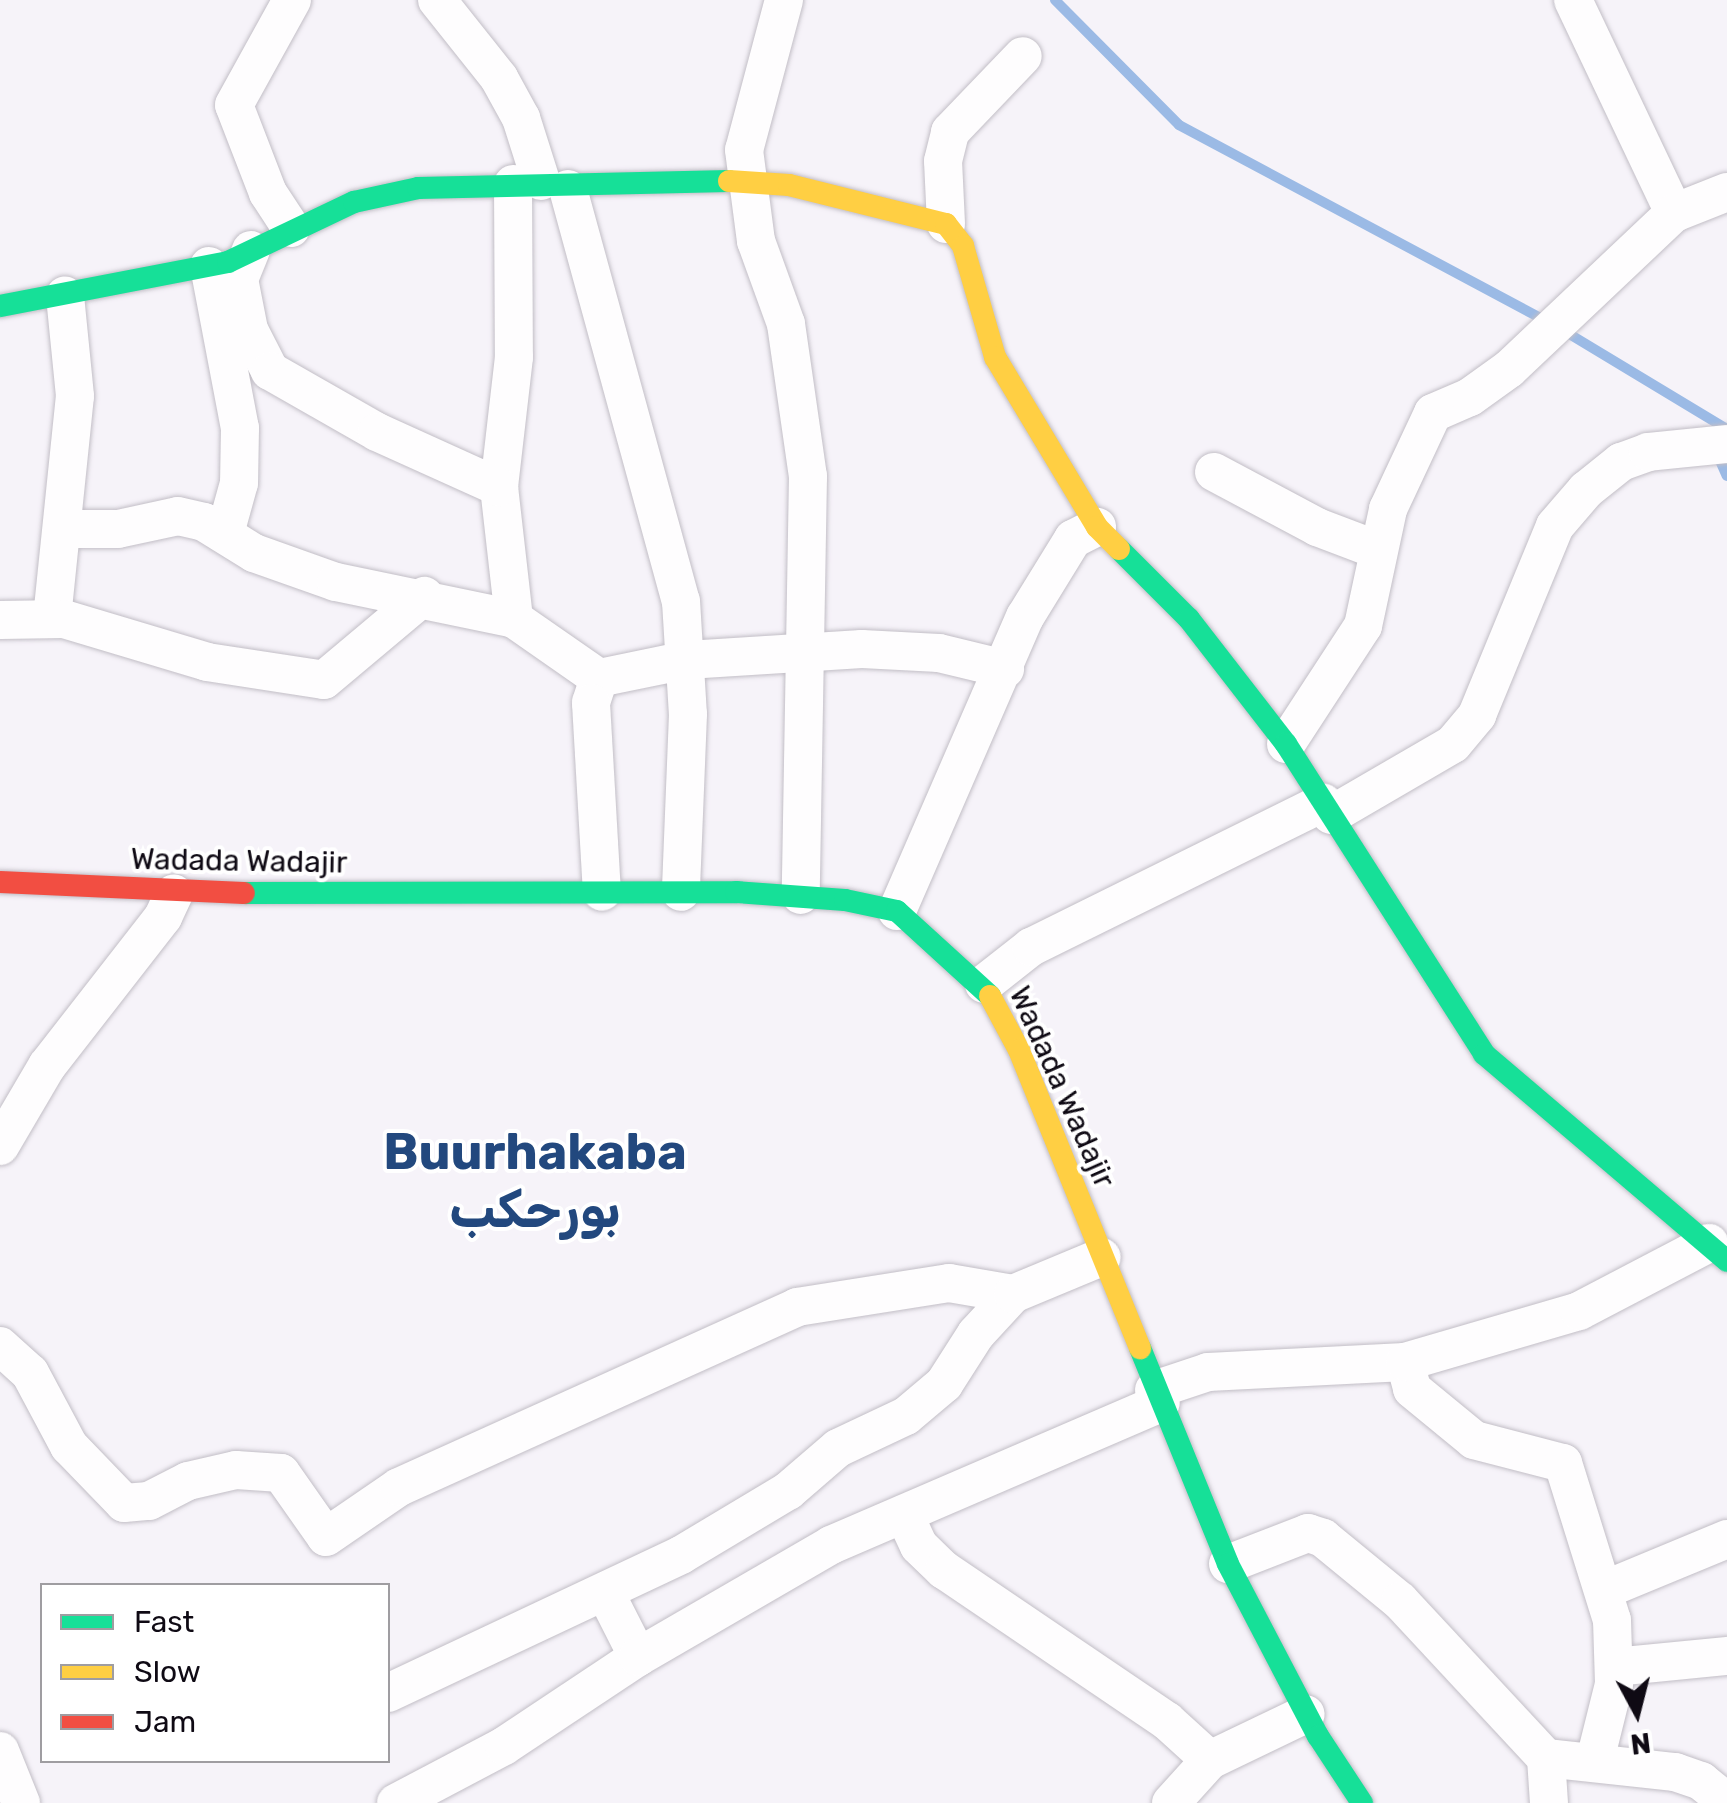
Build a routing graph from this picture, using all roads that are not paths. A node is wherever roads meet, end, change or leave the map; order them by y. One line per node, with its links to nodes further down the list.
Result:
1 (292, 0): 11 (street)
2 (784, 0): 6 (street)
3 (1574, 0): 9 (street)
4 (448, 8): 7 (street)
5 (1023, 56): 10 (street)
6 (745, 182): 7 (street); 10 (street); 27 (street)
7 (541, 185): 11 (street); 18 (street); 28 (street)
8 (1727, 192): 9 (street)
9 (1674, 214): 22 (street)
10 (946, 224): 19 (street)
11 (291, 228): 12 (street)
12 (251, 250): 13 (street); 18 (street)
13 (209, 266): 14 (street); 21 (street)
14 (65, 295): 15 (street); 20 (street)
15 (0, 306)
16 (1727, 444): 32 (street)
17 (1214, 472): 22 (street)
18 (498, 487): 25 (street)
19 (1097, 527): 29 (street); 31 (street)
20 (62, 529): 21 (street); 24 (street)
21 (226, 530): 23 (street)
22 (1376, 549): 31 (street)
23 (424, 596): 24 (street); 25 (street)
24 (52, 618): 26 (street)
25 (514, 619): 30 (street)
26 (0, 620)
27 (804, 652): 28 (street); 29 (street); 37 (street)
28 (687, 660): 30 (street); 35 (street)
29 (1005, 669): 38 (street)
30 (599, 678): 34 (street)
31 (1286, 744): 32 (street)
32 (1327, 809): 39 (street); 41 (street)
33 (0, 882): 36 (street, Wadada Wadajir)
34 (602, 892): 35 (street, Wadada Wadajir); 36 (street, Wadada Wadajir)
35 (681, 892): 37 (street, Wadada Wadajir)
36 (174, 893): 40 (street)
37 (801, 895): 38 (street, Wadada Wadajir)
38 (898, 912): 39 (street, Wadada Wadajir)
39 (984, 984): 42 (street, Wadada Wadajir)
40 (0, 1146)
41 (1718, 1252): 45 (street)
42 (1102, 1258): 43 (street); 46 (street, Wadada Wadajir)
43 (1012, 1294): 44 (street); 51 (street)
44 (0, 1346)
45 (1405, 1362): 46 (street); 50 (street)
46 (1157, 1396): 47 (street); 49 (street, Wadada Wadajir)
47 (904, 1514): 53 (street); 59 (street)
48 (1727, 1538): 50 (street)
49 (1228, 1564): 56 (street, Wadada Wadajir); 58 (street)
50 (1604, 1590): 54 (street)
51 (606, 1592): 53 (street); 55 (street)
52 (1727, 1656): 54 (street)
53 (638, 1658): 63 (street)
54 (1614, 1667): 60 (street)
55 (390, 1692)
56 (1306, 1714): 59 (street); 65 (street, Wadada Wadajir)
57 (0, 1751): 62 (street)
58 (1546, 1758): 60 (street); 66 (street)
59 (1210, 1760): 64 (street)
60 (1595, 1760): 61 (street)
61 (1727, 1802)
62 (20, 1803)
63 (396, 1803)
64 (1171, 1803)
65 (1362, 1803)
66 (1549, 1803)

